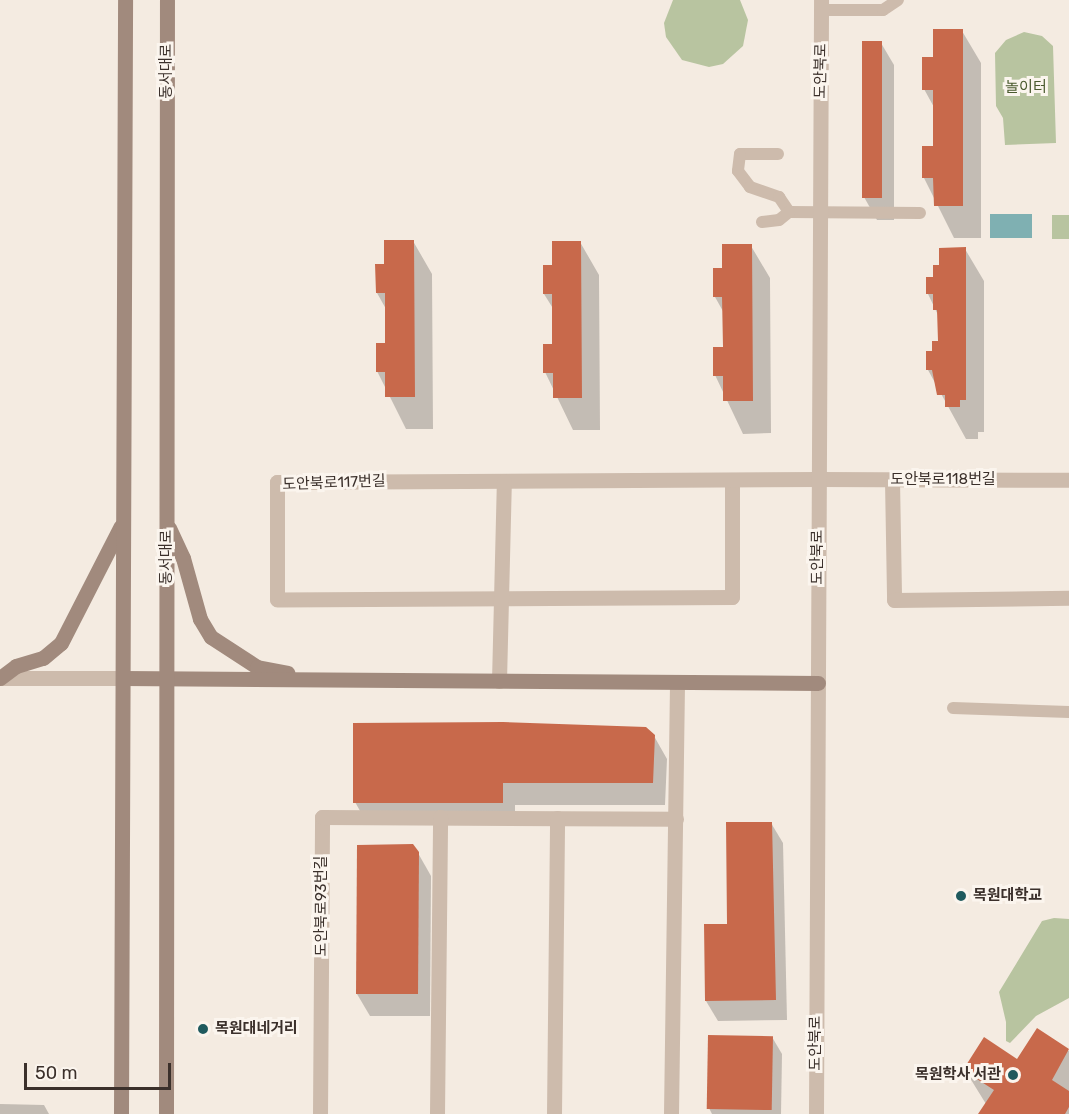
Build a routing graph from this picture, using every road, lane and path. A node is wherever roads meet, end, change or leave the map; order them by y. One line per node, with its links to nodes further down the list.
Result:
1 (125, 0): 15 (street)
2 (167, 0): 16 (street, 동서대로)
3 (898, 0): 4 (lane)
4 (822, 5): 8 (street, 도안북로)
5 (778, 154): 6 (lane)
6 (789, 212): 8 (lane); 9 (lane)
7 (920, 213): 8 (lane)
8 (820, 214): 11 (street, 도안북로)
9 (762, 222)
10 (732, 480): 11 (street, 도안북로117번길); 14 (street, 도안북로117번길); 17 (street, 도안북로117번길)
11 (818, 480): 12 (street, 도안북로118번길); 25 (street, 도안북로)
12 (892, 480): 13 (street, 도안북로118번길); 18 (street)
13 (1069, 480)
14 (504, 481): 17 (street); 17 (street, 도안북로117번길)
15 (123, 523): 19 (street); 20 (street)
16 (166, 523): 21 (street, 동서대로); 22 (street)
17 (501, 598): 23 (street)
18 (1069, 598)
19 (0, 678): 20 (street)
20 (123, 678): 21 (street); 31 (street)
21 (168, 679): 22 (street); 32 (street, 동서대로)
22 (316, 680): 23 (street)
23 (499, 681): 24 (street)
24 (678, 682): 25 (street); 30 (street)
25 (818, 683): 37 (street, 도안북로)
26 (952, 708): 27 (lane)
27 (1069, 712)
28 (440, 817): 29 (street, 도안북로93번길); 33 (street, 도안북로93번길); 34 (street)
29 (557, 818): 30 (street, 도안북로93번길); 35 (street)
30 (676, 819): 36 (street)
31 (121, 1114)
32 (166, 1114)
33 (320, 1114)
34 (437, 1114)
35 (554, 1114)
36 (671, 1114)
37 (816, 1114)

